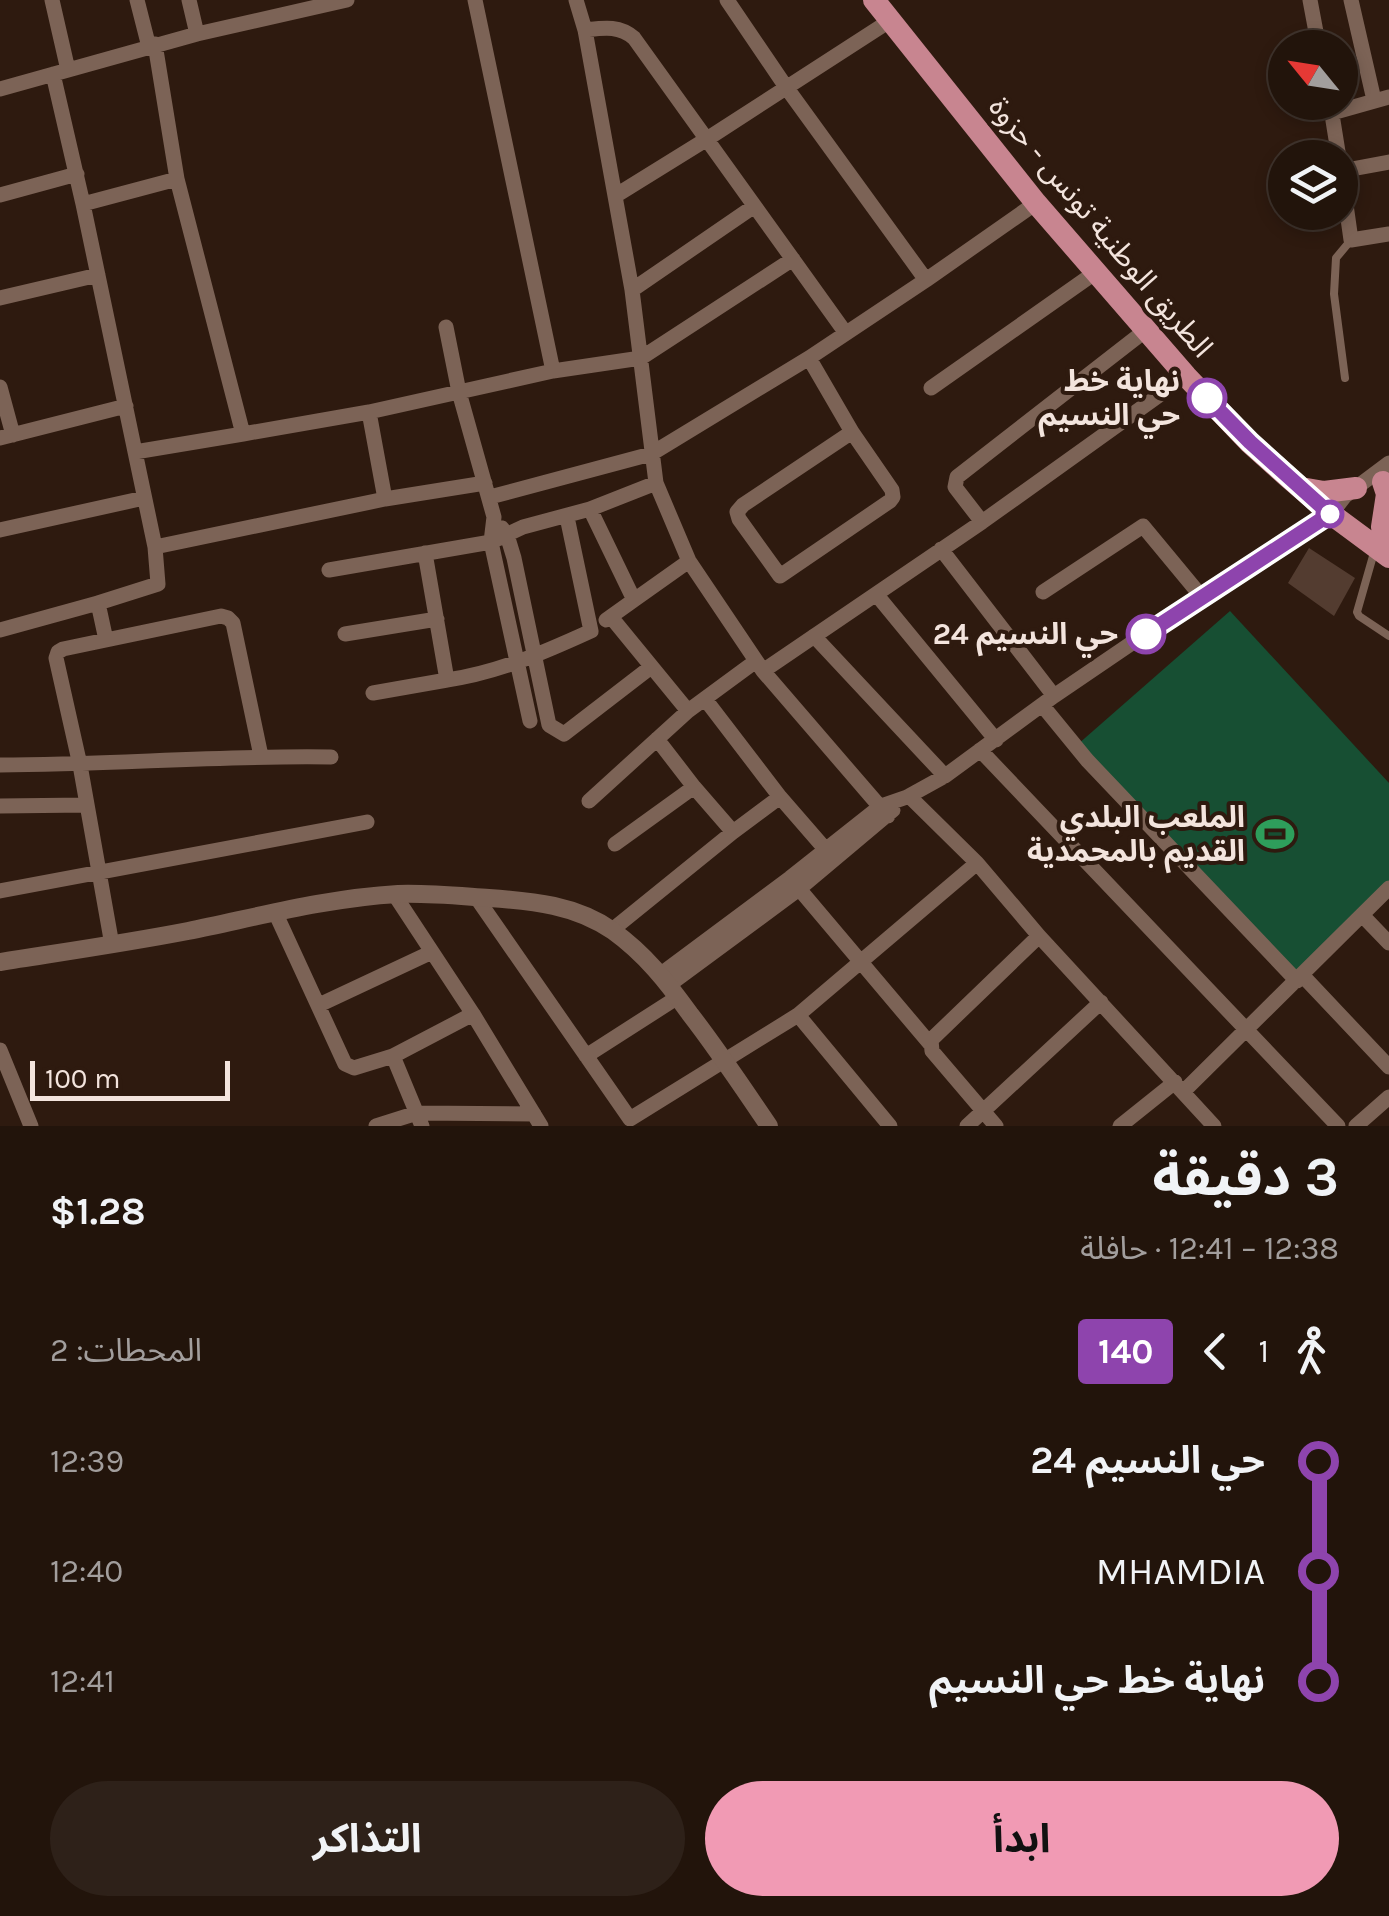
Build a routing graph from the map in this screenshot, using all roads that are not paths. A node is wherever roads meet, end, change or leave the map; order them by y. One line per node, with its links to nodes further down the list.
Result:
1 (52, 0): 17 (street)
2 (137, 0): 16 (street)
3 (188, 0): 15 (street)
4 (347, 0): 11 (street)
5 (475, 0): 45 (street)
6 (576, 0): 13 (street)
7 (727, 0): 18 (street)
8 (874, 0): 12 (main road, الطريق الوطنية تونس - حزوة)
9 (1310, 0): 14 (street)
10 (1352, 0): 20 (street)
11 (269, 8): 15 (street)
12 (891, 20): 18 (street); 28 (main road, الطريق الوطنية تونس - حزوة)
13 (585, 30): 21 (street); 27 (street)
14 (1316, 30)
15 (197, 34): 16 (street)
16 (152, 45): 17 (street); 25 (street)
17 (61, 72): 19 (street); 24 (street)
18 (786, 88): 21 (street); 37 (street)
19 (0, 89)
20 (1382, 99)
21 (707, 140): 27 (street); 30 (street)
22 (1389, 162): 23 (street)
23 (1358, 163)
24 (77, 174): 26 (street); 29 (street)
25 (177, 179): 29 (street); 54 (street)
26 (0, 196)
27 (615, 196): 38 (street)
28 (1036, 203): 35 (main road, الطريق الوطنية تونس - حزوة); 37 (street)
29 (83, 204): 36 (street)
30 (754, 207): 34 (street); 38 (street)
31 (1350, 230): 33 (street)
32 (1389, 234): 33 (street)
33 (1351, 240): 47 (lane)
34 (793, 259): 42 (street); 43 (street)
35 (1096, 272): 41 (main road, الطريق الوطنية تونس - حزوة); 49 (street)
36 (98, 274): 39 (street); 51 (street)
37 (926, 280): 42 (street)
38 (632, 290): 43 (street)
39 (0, 298)
40 (446, 327): 50 (street)
41 (1146, 330): 46 (main road, الطريق الوطنية تونس - حزوة); 69 (street)
42 (845, 332): 44 (street)
43 (641, 358): 45 (street); 57 (street)
44 (809, 358): 53 (street); 57 (street)
45 (554, 371): 50 (street)
46 (1186, 376): 60 (main road, الطريق الوطنية تونس - حزوة); 69 (street)
47 (1345, 378)
48 (0, 387): 55 (street)
49 (932, 388)
50 (459, 392): 52 (street); 62 (street)
51 (126, 406): 55 (street); 56 (street)
52 (369, 412): 54 (street); 64 (street)
53 (852, 432): 53 (street)
54 (243, 434): 56 (street)
55 (6, 437)
56 (135, 452): 63 (street)
57 (651, 454): 59 (street); 62 (street)
58 (1385, 471): 61 (street); 73 (street); 73 (main road)
59 (656, 483): 65 (street); 77 (street)
60 (1301, 488): 61 (main road); 66 (main road, الطريق الوطنية تونس - حزوة)
61 (1356, 488): 66 (street)
62 (488, 490): 64 (street); 68 (street)
63 (144, 498): 70 (street); 74 (street)
64 (384, 500): 74 (street)
65 (590, 509): 67 (street); 82 (street)
66 (1330, 514): 73 (main road, الطريق الوطنية تونس - حزوة); 81 (street)
67 (567, 516): 71 (street); 87 (street)
68 (494, 517): 71 (street); 72 (street)
69 (982, 522): 75 (street)
70 (0, 530)
71 (508, 535): 72 (street); 92 (street)
72 (491, 542): 76 (street); 93 (street)
73 (1376, 546): 90 (lane)
74 (155, 547): 83 (street)
75 (940, 550): 80 (street); 99 (street)
76 (426, 553): 78 (street); 85 (street)
77 (689, 561): 82 (street); 94 (street)
78 (329, 570)
79 (1043, 592): 81 (street)
80 (876, 594): 89 (street); 103 (street)
81 (1201, 596): 99 (street)
82 (634, 600): 84 (street)
83 (98, 604): 86 (street); 91 (street)
84 (611, 617): 87 (street); 95 (street)
85 (437, 619): 88 (street); 96 (street)
86 (1, 626)
87 (591, 631): 92 (street)
88 (345, 634)
89 (814, 636): 94 (street); 109 (street)
90 (1389, 636)
91 (106, 640): 105 (street); 108 (street)
92 (535, 657): 93 (street); 95 (street)
93 (518, 660): 96 (street); 101 (street)
94 (759, 666): 98 (street); 116 (street)
95 (651, 667): 100 (street)
96 (447, 680): 97 (street)
97 (373, 693)
98 (705, 699): 100 (street); 112 (street)
99 (1048, 701): 103 (street); 137 (street)
100 (688, 711): 102 (street)
101 (530, 721)
102 (657, 740): 110 (street); 113 (street)
103 (996, 740): 104 (street)
104 (980, 750): 109 (street); 143 (street)
105 (261, 756): 106 (street); 108 (street)
106 (330, 757)
107 (0, 765): 108 (street)
108 (80, 765): 114 (street)
109 (945, 776): 111 (street)
110 (694, 787): 118 (street); 119 (street)
111 (908, 796): 116 (street); 121 (street)
112 (780, 798): 118 (street); 120 (street)
113 (590, 802)
114 (86, 805): 115 (street); 122 (street)
115 (0, 806)
116 (884, 811): 120 (street); 123 (street)
117 (367, 822): 122 (street)
118 (734, 832): 130 (street)
119 (614, 844)
120 (826, 850): 123 (street)
121 (977, 863): 131 (street); 136 (street)
122 (98, 871): 125 (street); 133 (street)
123 (794, 883): 136 (street); 138 (street)
124 (1389, 888): 129 (street)
125 (0, 891)
126 (394, 894): 127 (street); 128 (street); 134 (street)
127 (476, 897): 130 (street); 147 (street)
128 (274, 912): 133 (street); 140 (street)
129 (1362, 914): 132 (street); 137 (street)
130 (612, 930): 138 (street)
131 (1039, 936): 139 (street); 144 (street)
132 (1389, 943)
133 (112, 945): 135 (street)
134 (432, 952): 140 (street); 141 (street)
135 (0, 962)
136 (859, 962): 142 (street); 144 (street)
137 (1300, 978): 143 (street); 149 (street)
138 (670, 985): 147 (street); 148 (street)
139 (1101, 1002): 150 (street); 152 (street)
140 (319, 1005): 146 (street)
141 (473, 1014): 146 (street); 154 (street)
142 (798, 1015): 148 (street); 159 (street)
143 (1245, 1030): 150 (street); 164 (street)
144 (931, 1045): 152 (street)
145 (0, 1050): 156 (street)
146 (393, 1056): 153 (street)
147 (586, 1056): 155 (street)
148 (725, 1060): 155 (street); 158 (street)
149 (1389, 1067)
150 (1179, 1087): 162 (street); 163 (street)
151 (1389, 1098): 165 (street)
152 (984, 1111): 160 (street); 161 (street)
153 (419, 1119): 154 (street); 157 (street)
154 (537, 1120)
155 (633, 1122)
156 (31, 1126)
157 (376, 1126)
158 (769, 1126)
159 (890, 1126)
160 (966, 1126)
161 (996, 1126)
162 (1120, 1126)
163 (1214, 1126)
164 (1338, 1126)
165 (1356, 1126)

